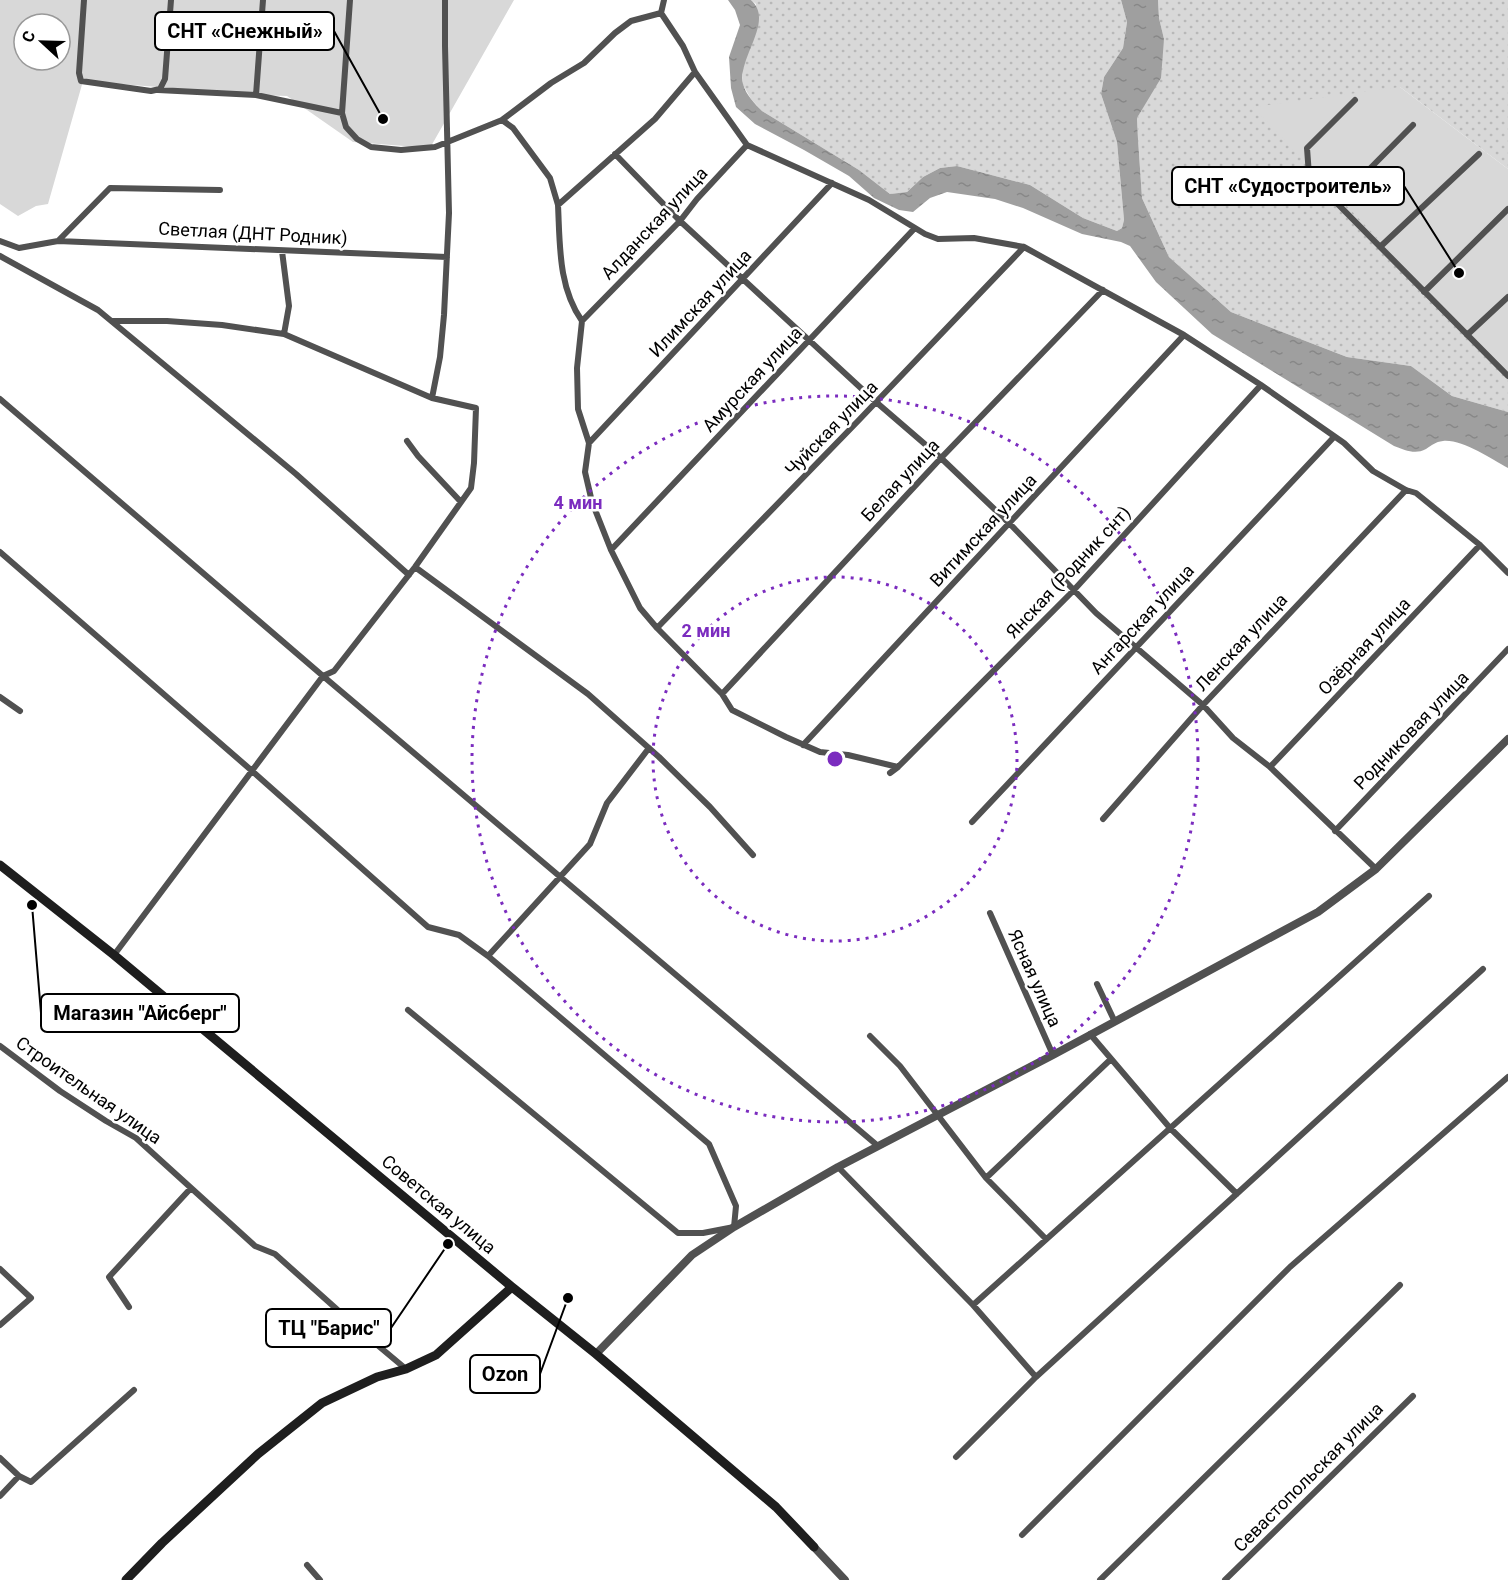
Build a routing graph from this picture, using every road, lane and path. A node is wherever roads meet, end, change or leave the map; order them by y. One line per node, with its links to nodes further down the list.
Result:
1 (84, 0): 9 (street)
2 (171, 0): 9 (street)
3 (263, 0): 10 (street)
4 (350, 0): 12 (street)
5 (446, 0): 15 (street)
6 (664, 0): 7 (street)
7 (661, 13): 8 (street); 13 (street)
8 (695, 72): 16 (street); 17 (street)
9 (158, 90): 10 (street)
10 (256, 95): 12 (street)
11 (1354, 100): 21 (street)
12 (342, 112): 15 (street)
13 (502, 120): 15 (street); 22 (street)
14 (1413, 125): 21 (street)
15 (447, 141): 32 (street)
16 (747, 145): 19 (street); 24 (street, Алданская улица)
17 (615, 154): 22 (street); 24 (street)
18 (1479, 154): 29 (street)
19 (832, 183): 25 (street); 33 (street, Илимская улица)
20 (220, 190): 27 (street)
21 (1336, 203): 29 (street)
22 (558, 205): 38 (street)
23 (1508, 209): 35 (street)
24 (680, 221): 33 (street); 38 (street, Алданская улица)
25 (914, 229): 28 (street); 42 (street, Амурская улица)
26 (0, 241): 27 (street, Светлая (ДНТ Родник))
27 (58, 241): 30 (street, Светлая (ДНТ Родник))
28 (1024, 247): 34 (street); 47 (street, Чуйская улица)
29 (1380, 247): 35 (street)
30 (282, 251): 32 (street, Светлая (ДНТ Родник)); 39 (street)
31 (0, 256): 37 (street)
32 (447, 257): 45 (street)
33 (744, 279): 42 (street); 50 (street, Илимская улица)
34 (1103, 290): 40 (street); 51 (street, Белая улица)
35 (1424, 292): 41 (street)
36 (1508, 297): 41 (street)
37 (112, 321): 39 (street); 60 (street)
38 (582, 321): 50 (street)
39 (284, 334): 45 (street)
40 (1184, 335): 44 (street); 54 (street, Витимская улица)
41 (1467, 335): 43 (street)
42 (809, 340): 47 (street); 56 (street, Амурская улица)
43 (1508, 376)
44 (1261, 385): 48 (street); 61 (street, Янская (Родник снт))
45 (432, 398): 53 (street)
46 (0, 399): 65 (street)
47 (876, 402): 51 (street); 62 (street, Чуйская улица)
48 (1334, 437): 52 (street); 63 (street, Ангарская улица)
49 (407, 441): 53 (street)
50 (589, 443): 56 (street)
51 (941, 458): 54 (street); 66 (street, Белая улица)
52 (1406, 490): 55 (street); 68 (street, Ленская улица)
53 (461, 502): 58 (street)
54 (1010, 524): 61 (street); 71 (street, Витимская улица)
55 (1480, 545): 59 (street); 74 (street, Озёрная улица)
56 (611, 550): 62 (street)
57 (0, 552): 75 (street)
58 (415, 567): 60 (street); 72 (street)
59 (1508, 573)
60 (409, 575): 65 (street)
61 (1073, 591): 63 (street); 73 (street, Янская (Родник снт))
62 (657, 628): 66 (street)
63 (1136, 647): 68 (street); 78 (street, Ангарская улица)
64 (1508, 649): 79 (street, Родниковая улица)
65 (322, 676): 75 (street); 83 (street)
66 (722, 694): 71 (street)
67 (0, 697): 69 (street)
68 (1203, 705): 74 (street); 77 (street, Ленская улица)
69 (20, 711)
70 (1508, 739): 82 (street)
71 (803, 745): 73 (street)
72 (649, 748): 80 (street); 83 (street)
73 (898, 767): 76 (street, Янская (Родник снт))
74 (1270, 767): 79 (street)
75 (251, 770): 86 (street); 87 (street)
76 (890, 773)
77 (1103, 819)
78 (972, 822)
79 (1335, 831): 82 (street)
80 (753, 855)
81 (0, 865): 86 (main road, Советская улица)
82 (1376, 869): 91 (street)
83 (560, 877): 87 (street); 100 (street)
84 (1429, 896): 99 (street)
85 (990, 913): 95 (street, Ясная улица)
86 (114, 956): 109 (main road, Советская улица)
87 (488, 956): 105 (street)
88 (1483, 969): 104 (street)
89 (1097, 984): 91 (street)
90 (408, 1010): 105 (street)
91 (1114, 1020): 92 (street)
92 (1090, 1034): 95 (street); 96 (street)
93 (870, 1036): 98 (street)
94 (0, 1046): 103 (street, Строительная улица)
95 (1053, 1055): 98 (street)
96 (1111, 1059): 99 (street); 102 (street)
97 (1508, 1077): 122 (street)
98 (937, 1115): 100 (street); 102 (street)
99 (1170, 1128): 104 (street); 106 (street)
100 (879, 1146): 101 (street)
101 (838, 1167): 105 (street); 110 (street)
102 (986, 1178): 106 (street)
103 (191, 1188): 111 (street); 114 (street, Строительная улица)
104 (1237, 1194): 115 (street)
105 (734, 1227): 113 (street)
106 (1046, 1239): 110 (street)
107 (0, 1269): 112 (street)
108 (1400, 1285): 128 (street)
109 (512, 1287): 113 (main road, Советская улица); 114 (main road)
110 (973, 1305): 115 (street)
111 (129, 1307)
112 (0, 1325)
113 (596, 1353): 123 (main road, Советская улица)
114 (406, 1369): 125 (main road)
115 (1036, 1377): 118 (street)
116 (134, 1390): 120 (street)
117 (1413, 1396): 129 (street, Севастопольская улица)
118 (956, 1457)
119 (0, 1458): 120 (street)
120 (20, 1476): 121 (street)
121 (0, 1496)
122 (1022, 1535)
123 (813, 1547): 127 (street, Советская улица)
124 (307, 1565): 126 (street)
125 (126, 1580)
126 (320, 1580)
127 (845, 1580)
128 (1100, 1580)
129 (1225, 1580)

